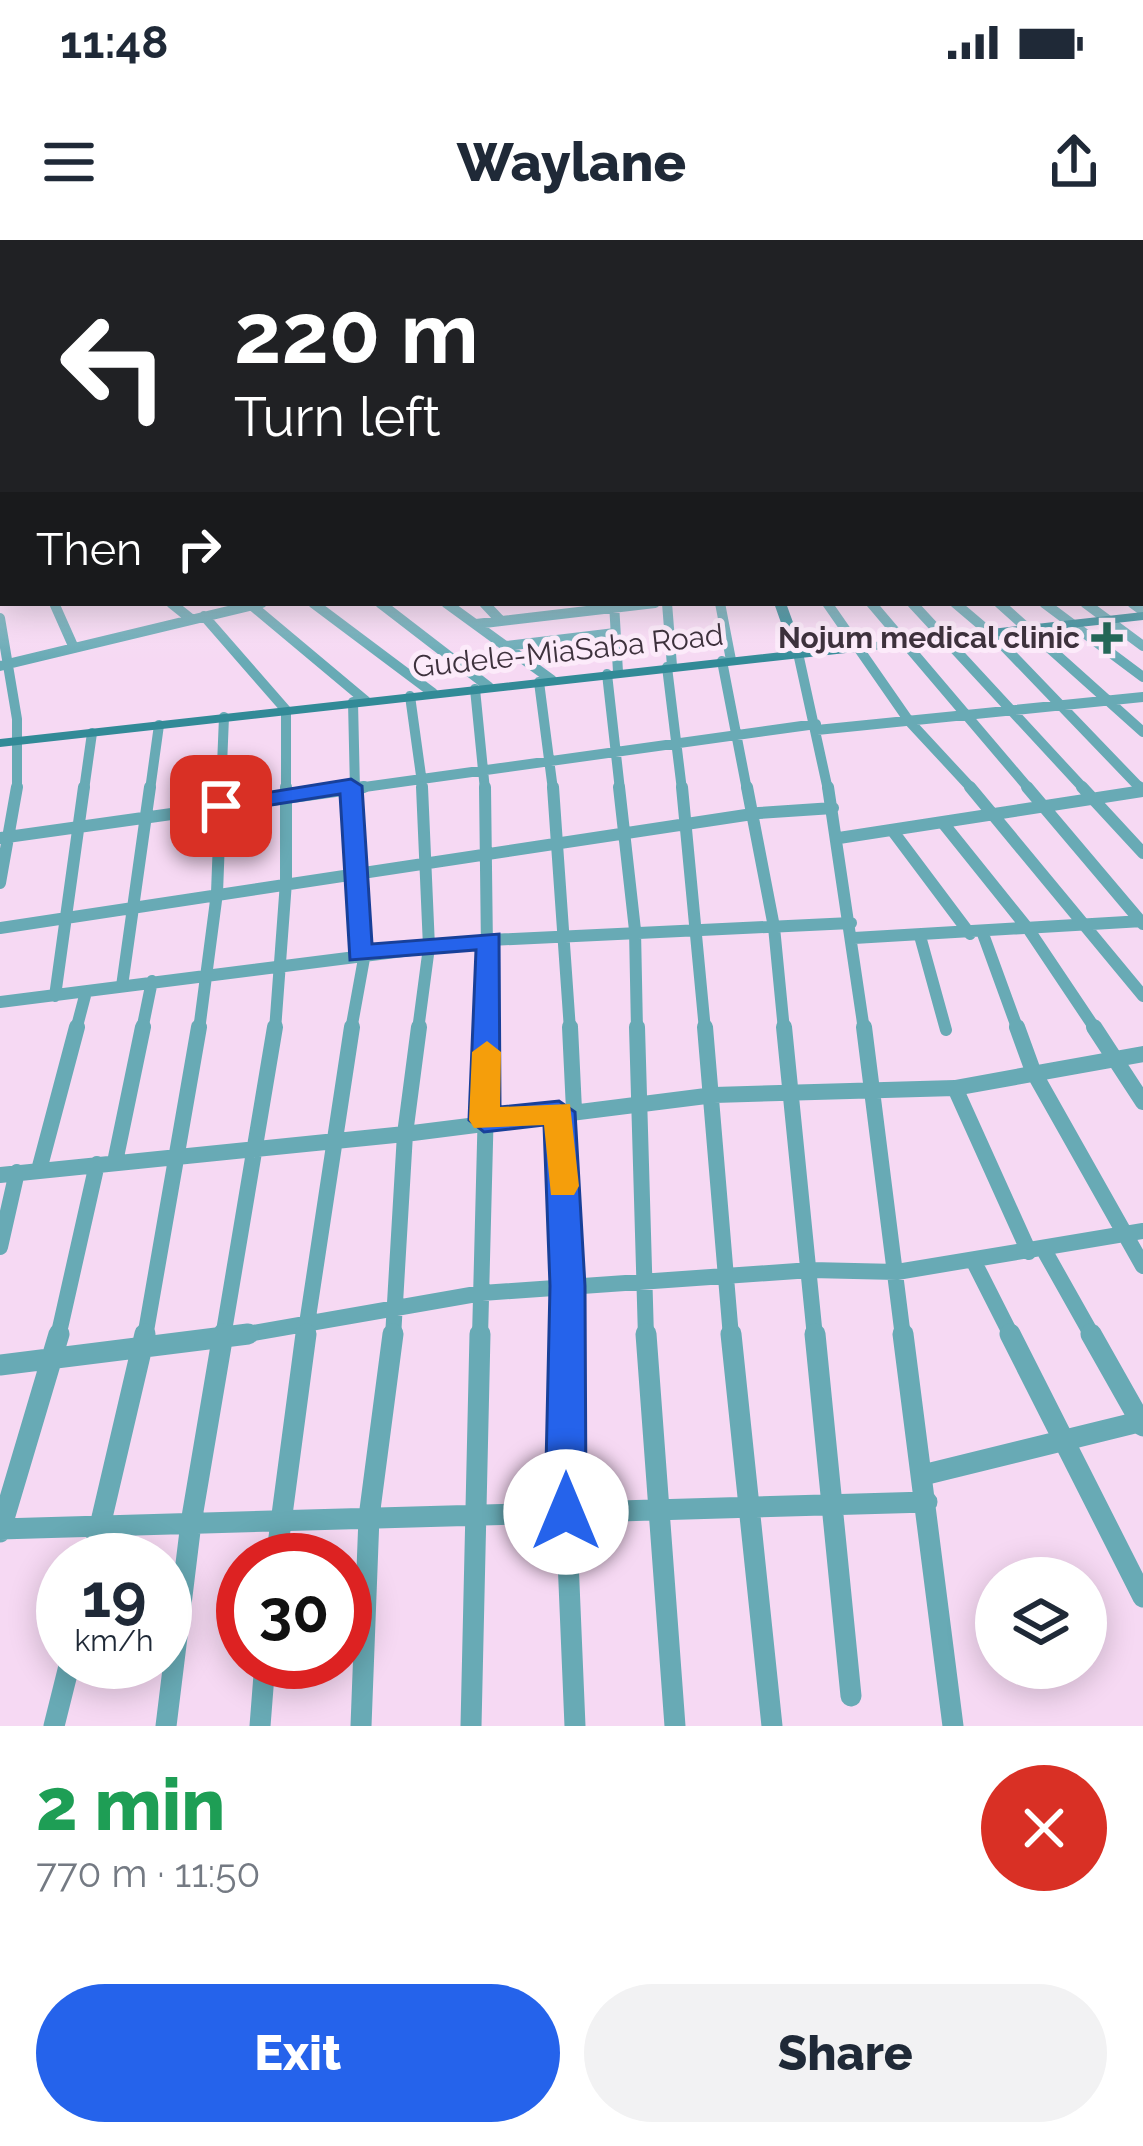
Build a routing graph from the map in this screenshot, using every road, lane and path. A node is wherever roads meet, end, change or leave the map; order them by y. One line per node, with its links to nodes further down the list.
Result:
1 (55, 606): 38 (street)
2 (175, 606): 26 (street)
3 (246, 606): 24 (street)
4 (256, 606): 52 (street)
5 (317, 606): 48 (street)
6 (384, 606): 47 (street)
7 (450, 606): 29 (street)
8 (487, 606): 27 (street)
9 (541, 606): 22 (street)
10 (591, 606): 22 (street)
11 (615, 606): 32 (street)
12 (667, 606): 43 (street)
13 (720, 606): 41 (street)
14 (781, 606): 40 (street)
15 (829, 606): 39 (street)
16 (874, 606): 35 (street)
17 (915, 606): 34 (street)
18 (959, 606): 33 (street)
19 (1003, 606): 31 (street)
20 (1048, 606): 30 (street)
21 (1089, 606): 28 (street)
22 (548, 614): 27 (street)
23 (1143, 614): 28 (street, Gudele-MiaSaba Road)
24 (204, 616): 26 (street); 54 (street)
25 (0, 618): 42 (street)
26 (190, 619): 38 (street)
27 (500, 620): 29 (street)
28 (1107, 620): 30 (street, Gudele-MiaSaba Road); 37 (street)
29 (476, 624): 36 (street)
30 (1075, 626): 31 (street, Gudele-MiaSaba Road); 45 (street)
31 (1032, 631): 33 (street, Gudele-MiaSaba Road); 51 (street)
32 (615, 633): 36 (street); 44 (street)
33 (995, 637): 34 (street, Gudele-MiaSaba Road); 53 (street)
34 (950, 640): 35 (street, Gudele-MiaSaba Road); 55 (street)
35 (907, 644): 39 (street, Gudele-MiaSaba Road); 56 (street)
36 (506, 646): 46 (street)
37 (1143, 646)
38 (74, 648): 42 (street)
39 (860, 648): 40 (street, Gudele-MiaSaba Road); 58 (street)
40 (798, 653): 41 (street, Gudele-MiaSaba Road); 60 (street)
41 (726, 660): 43 (street, Gudele-MiaSaba Road); 63 (street)
42 (6, 665): 64 (street)
43 (669, 667): 44 (street, Gudele-MiaSaba Road); 65 (street)
44 (613, 673): 46 (street, Gudele-MiaSaba Road); 67 (street)
45 (1143, 677)
46 (546, 681): 47 (street, Gudele-MiaSaba Road); 68 (street)
47 (482, 688): 48 (street, Gudele-MiaSaba Road); 69 (street)
48 (433, 693): 49 (street, Gudele-MiaSaba Road)
49 (410, 696): 52 (street, Gudele-MiaSaba Road); 70 (street)
50 (1142, 698): 51 (street)
51 (1109, 700): 53 (street); 61 (street)
52 (359, 702): 54 (street, Gudele-MiaSaba Road); 71 (street)
53 (1059, 705): 55 (street); 73 (street)
54 (286, 710): 57 (street, Gudele-MiaSaba Road); 72 (street)
55 (1016, 710): 56 (street); 73 (street)
56 (966, 715): 58 (street); 75 (street)
57 (224, 717): 59 (street, Gudele-MiaSaba Road); 74 (street)
58 (909, 721): 60 (street); 79 (street)
59 (159, 725): 62 (street, Gudele-MiaSaba Road); 78 (street)
60 (817, 727): 63 (street); 76 (street)
61 (1143, 732)
62 (92, 733): 64 (street, Gudele-MiaSaba Road); 82 (street)
63 (738, 734): 65 (street); 77 (street)
64 (22, 740): 66 (street, Gudele-MiaSaba Road); 85 (street)
65 (677, 742): 67 (street); 80 (street)
66 (0, 743)
67 (614, 751): 68 (street); 84 (street)
68 (552, 760): 69 (street); 87 (street)
69 (484, 769): 70 (street); 88 (street)
70 (422, 776): 71 (street); 90 (street)
71 (351, 786): 72 (street); 91 (street)
72 (284, 797): 74 (street); 92 (street)
73 (1093, 800): 75 (street); 89 (street)
74 (221, 806): 78 (street); 94 (street)
75 (1048, 806): 79 (street); 97 (street)
76 (833, 808): 77 (street); 86 (street)
77 (754, 813): 80 (street); 98 (street)
78 (149, 814): 82 (street); 95 (street)
79 (996, 815): 81 (street); 101 (street)
80 (686, 823): 84 (street); 100 (street)
81 (943, 823): 83 (street); 104 (street)
82 (81, 824): 85 (street); 96 (street)
83 (892, 830): 86 (street); 105 (street)
84 (626, 832): 87 (street); 102 (street)
85 (6, 837): 93 (street)
86 (839, 838): 103 (street)
87 (560, 842): 88 (street); 106 (street)
88 (488, 852): 90 (street); 108 (street)
89 (1143, 853)
90 (427, 861): 91 (street); 109 (street)
91 (356, 871): 92 (street); 110 (street)
92 (286, 882): 94 (street); 111 (street)
93 (0, 883)
94 (217, 893): 95 (street); 112 (street)
95 (136, 906): 96 (street); 114 (street)
96 (69, 917): 99 (street); 116 (street)
97 (1142, 922): 101 (street)
98 (774, 926): 100 (street); 103 (street); 124 (street)
99 (0, 928)
100 (695, 928): 102 (street); 126 (street)
101 (1085, 928): 104 (street); 117 (street)
102 (635, 930): 106 (street); 128 (street)
103 (852, 930): 107 (street); 125 (street)
104 (1029, 930): 105 (street); 121 (street)
105 (976, 934): 107 (street); 122 (street)
106 (561, 935): 108 (street); 129 (street)
107 (920, 936): 119 (street)
108 (490, 940): 109 (street); 130 (street)
109 (429, 947): 110 (street); 131 (street)
110 (363, 954): 111 (street); 132 (street)
111 (284, 963): 112 (street); 133 (street)
112 (203, 972): 113 (street); 134 (street)
113 (152, 981): 114 (street); 135 (street)
114 (122, 986): 115 (street)
115 (86, 992): 116 (street); 136 (street)
116 (55, 996): 118 (street)
117 (1143, 996)
118 (2, 1007)
119 (946, 1030)
120 (1143, 1054): 121 (street)
121 (1112, 1058): 122 (street); 127 (street)
122 (1033, 1071): 123 (street); 138 (street)
123 (955, 1088): 125 (street); 140 (street)
124 (794, 1092): 125 (street); 126 (street); 143 (street)
125 (873, 1093): 144 (street)
126 (714, 1095): 128 (street); 145 (street)
127 (1143, 1102)
128 (640, 1103): 129 (street); 146 (street)
129 (567, 1111): 130 (street); 147 (street)
130 (484, 1120): 131 (street); 148 (street)
131 (405, 1134): 132 (street); 149 (street)
132 (332, 1141): 133 (street); 150 (street)
133 (252, 1149): 134 (street); 151 (street)
134 (177, 1156): 135 (street); 152 (street)
135 (106, 1163): 136 (street); 153 (street)
136 (39, 1170): 137 (street)
137 (9, 1173): 139 (street)
138 (1134, 1233): 140 (street); 142 (street)
139 (0, 1247)
140 (1036, 1251): 141 (street); 155 (street)
141 (974, 1262): 144 (street); 156 (street)
142 (1143, 1266)
143 (812, 1270): 144 (street); 145 (street); 159 (street)
144 (897, 1272): 157 (street)
145 (724, 1274): 146 (street); 160 (street)
146 (642, 1278): 147 (street); 161 (street)
147 (568, 1286): 148 (street); 162 (street)
148 (482, 1294): 149 (street); 163 (street)
149 (396, 1312): 150 (street); 164 (street)
150 (308, 1325): 151 (street); 165 (street)
151 (223, 1338): 152 (street); 166 (street)
152 (143, 1346): 153 (street); 167 (street)
153 (53, 1358): 154 (street); 168 (street)
154 (0, 1365)
155 (1142, 1423): 156 (street)
156 (1067, 1440): 157 (street); 171 (street)
157 (923, 1475): 158 (street)
158 (926, 1502): 159 (street); 183 (street)
159 (829, 1504): 160 (street); 174 (street)
160 (742, 1507): 161 (street); 182 (street)
161 (658, 1510): 162 (street); 181 (street)
162 (566, 1512): 163 (street); 180 (street)
163 (476, 1516): 164 (street); 179 (street)
164 (370, 1517): 165 (street); 178 (street)
165 (280, 1521): 166 (street); 170 (street)
166 (191, 1523): 167 (street); 176 (street)
167 (99, 1527): 168 (street); 169 (street)
168 (0, 1530)
169 (98, 1533)
170 (278, 1533)
171 (1143, 1597)
172 (63, 1689): 175 (street)
173 (263, 1689): 177 (street)
174 (850, 1696)
175 (54, 1726)
176 (166, 1726)
177 (260, 1726)
178 (361, 1726)
179 (471, 1726)
180 (575, 1726)
181 (675, 1726)
182 (772, 1726)
183 (953, 1726)

